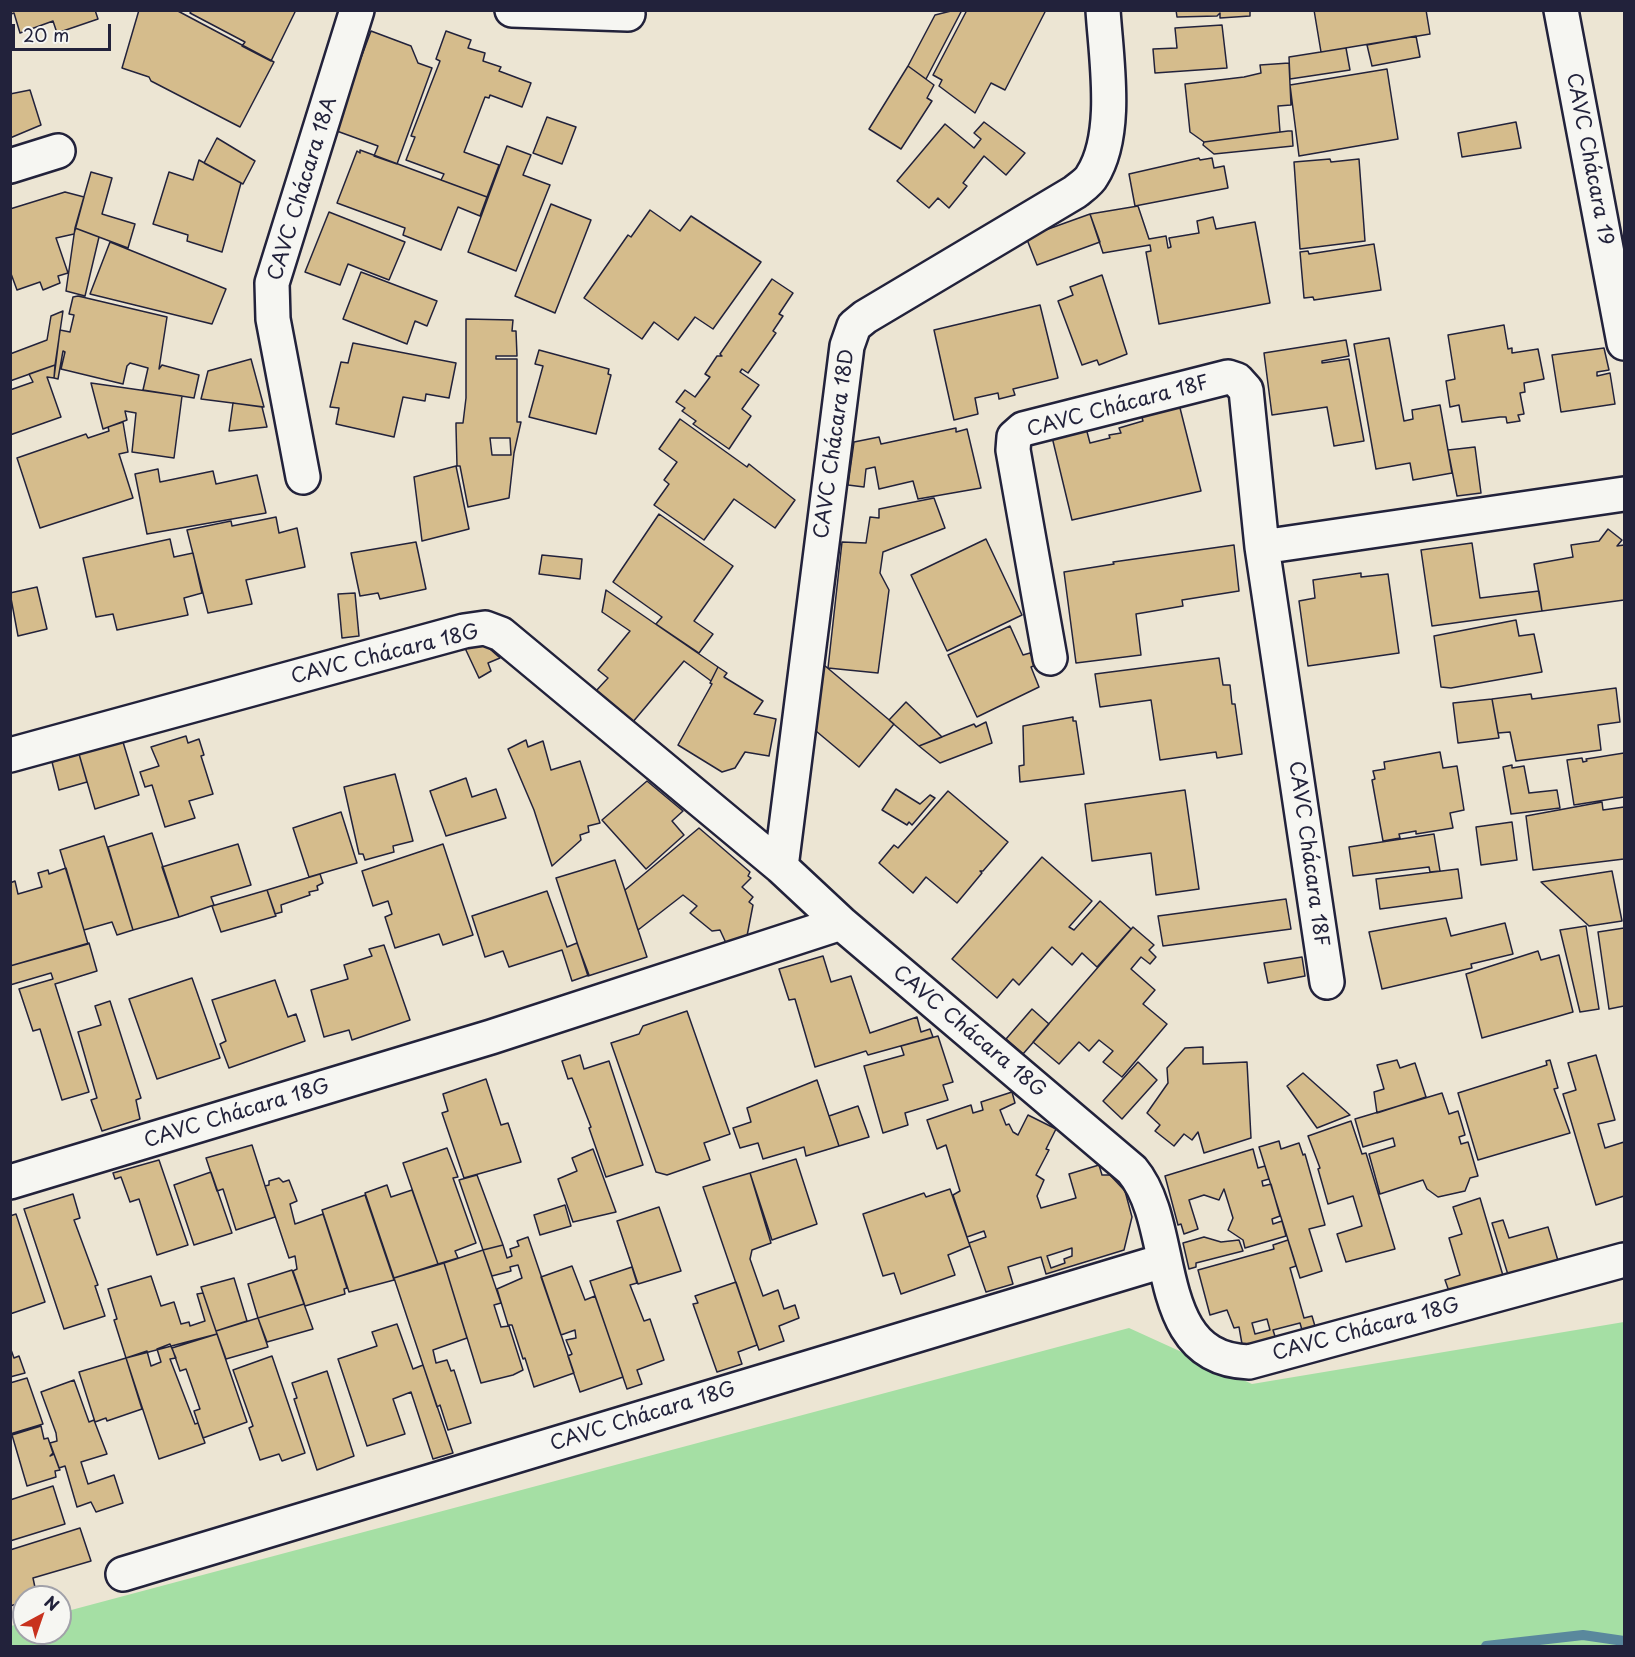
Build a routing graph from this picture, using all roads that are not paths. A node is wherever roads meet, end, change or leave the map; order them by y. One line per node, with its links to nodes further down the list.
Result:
1 (357, 10): 9 (street, CAVC Chácara 18A)
2 (512, 10): 5 (street)
3 (1103, 10): 14 (street, CAVC Chácara 18D)
4 (1561, 10): 8 (street, CAVC Chácara 19)
5 (628, 14)
6 (58, 151): 7 (street)
7 (10, 166)
8 (1624, 343)
9 (303, 477)
10 (1624, 494): 11 (street)
11 (1262, 547): 12 (street, CAVC Chácara 18F); 16 (street, CAVC Chácara 18F)
12 (1050, 658)
13 (10, 755): 14 (street, CAVC Chácara 18G)
14 (781, 867): 15 (street, CAVC Chácara 18G)
15 (841, 923): 17 (street, CAVC Chácara 18G); 19 (street, CAVC Chácara 18G)
16 (1327, 982)
17 (10, 1182)
18 (1624, 1260): 19 (street, CAVC Chácara 18G)
19 (1163, 1261): 20 (street, CAVC Chácara 18G)
20 (123, 1574)

